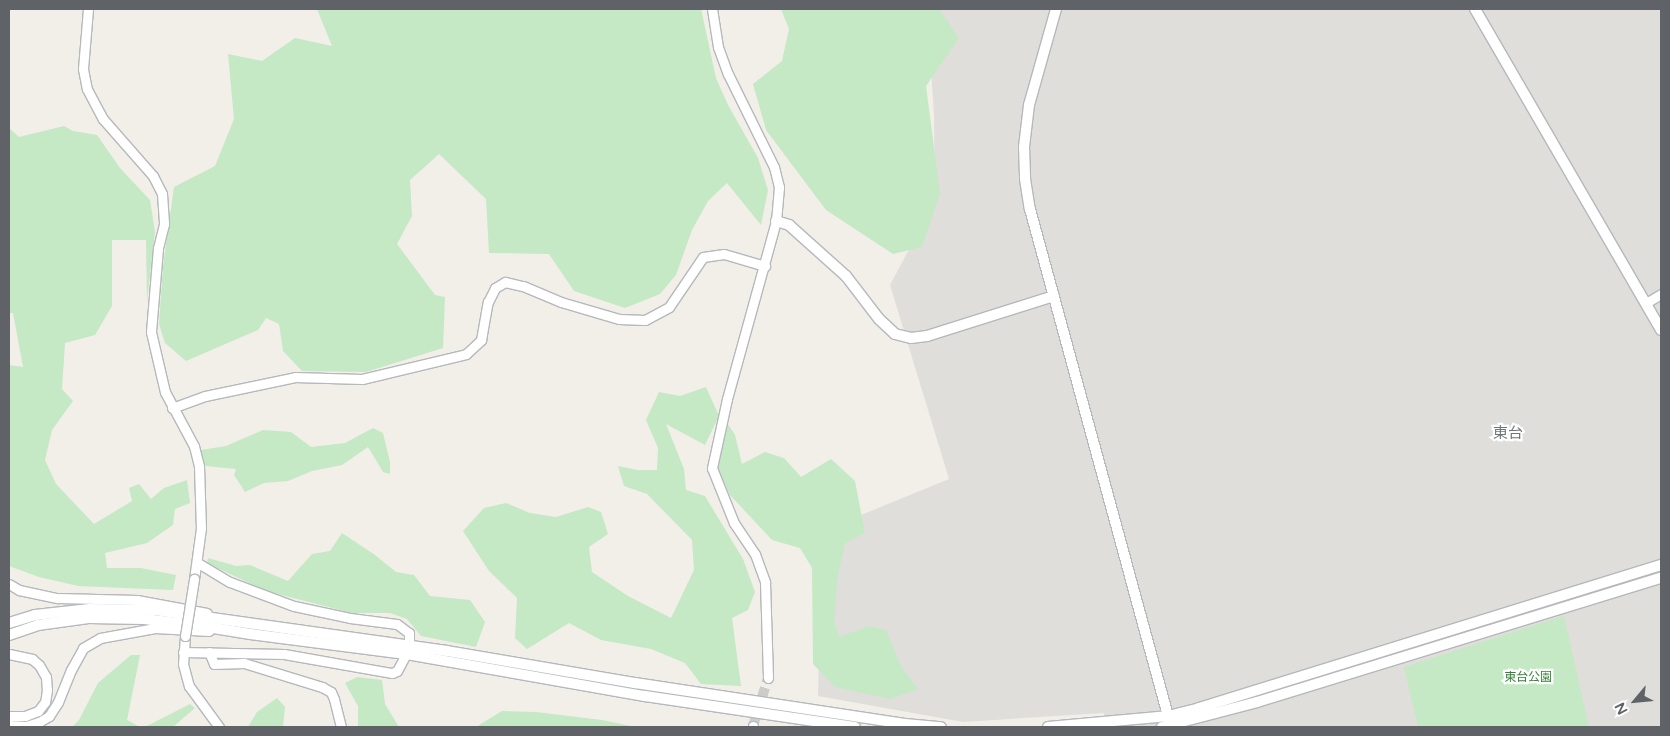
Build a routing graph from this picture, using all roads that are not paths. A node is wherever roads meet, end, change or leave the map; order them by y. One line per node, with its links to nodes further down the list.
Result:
1 (88, 9): 11 (street)
2 (712, 9): 5 (street)
3 (1056, 9): 8 (street)
4 (1475, 9): 9 (street)
5 (776, 221): 6 (street); 8 (street)
6 (765, 266): 11 (street); 24 (street)
7 (1661, 294): 9 (street)
8 (1054, 296): 27 (street)
9 (1646, 303): 10 (street)
10 (1661, 330)
11 (172, 408): 12 (street)
12 (198, 563): 20 (street); 21 (street, bridge)
13 (1661, 565): 27 (street)
14 (1661, 578): 27 (street)
15 (9, 584): 17 (street)
16 (9, 623): 17 (street)
17 (258, 623): 20 (street)
18 (250, 634): 19 (street); 20 (street); 26 (street)
19 (9, 635)
20 (407, 650): 22 (street); 30 (street); 31 (street)
21 (183, 652): 22 (street); 28 (street)
22 (209, 652): 29 (street)
23 (9, 654): 25 (street)
24 (768, 678)
25 (9, 716)
26 (9, 724)
27 (1168, 724): 32 (street)
28 (218, 727)
29 (341, 727)
30 (855, 727)
31 (940, 727)
32 (1048, 727)

